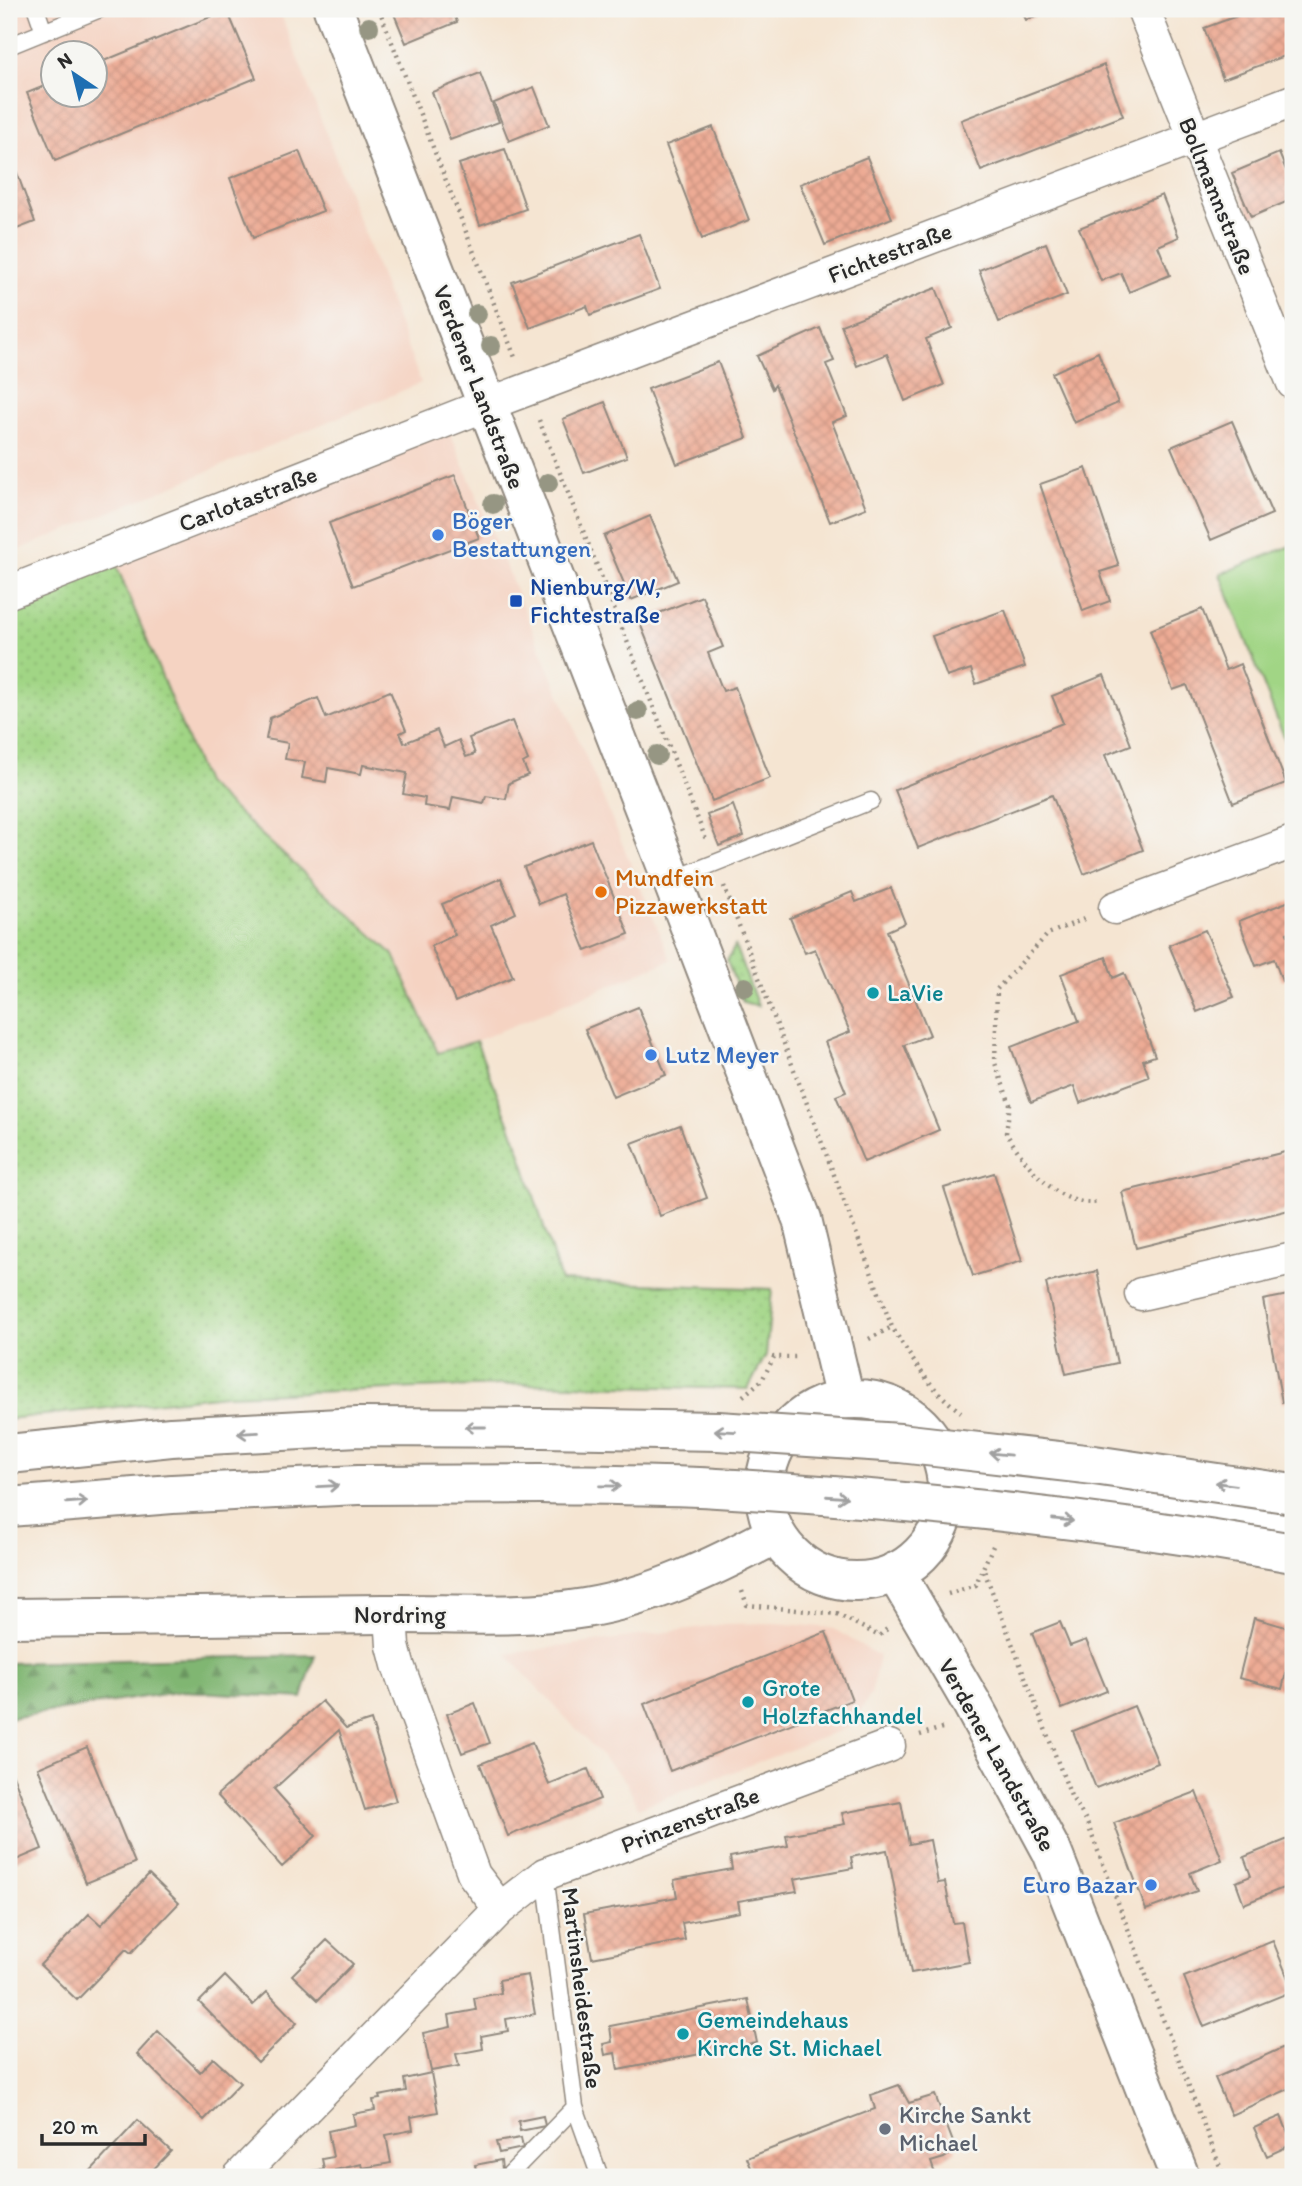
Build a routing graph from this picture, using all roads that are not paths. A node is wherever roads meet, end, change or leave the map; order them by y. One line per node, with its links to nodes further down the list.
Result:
1 (36, 9): 5 (lane)
2 (100, 9): 5 (lane)
3 (333, 9): 10 (main road, Verdener Landstraße)
4 (1143, 9): 8 (street, Bollmannstraße)
5 (44, 32): 6 (lane)
6 (9, 46)
7 (1293, 101): 8 (street, Fichtestraße)
8 (1194, 139): 9 (street, Bollmannstraße); 10 (street, Fichtestraße)
9 (1293, 383)
10 (486, 405): 11 (street, Carlotastraße); 14 (main road, Verdener Landstraße)
11 (9, 592)
12 (871, 802): 14 (lane)
13 (1293, 842): 15 (street)
14 (672, 880): 18 (main road, Verdener Landstraße)
15 (1115, 908)
16 (1293, 1259): 17 (street)
17 (1141, 1294)
18 (845, 1399): 20 (main road); 24 (main road)
19 (9, 1454): 21 (main road, one-way to 19, bridge)
20 (948, 1477): 23 (main road); 26 (main road)
21 (1293, 1494)
22 (9, 1507): 25 (main road, one-way to 25, bridge)
23 (1293, 1523)
24 (776, 1534): 26 (main road); 27 (main road, Nordring)
25 (1293, 1553)
26 (895, 1572): 36 (main road, Verdener Landstraße)
27 (391, 1614): 28 (main road, Nordring); 31 (street)
28 (9, 1618)
29 (889, 1746): 30 (street, Prinzenstraße)
30 (545, 1874): 31 (street, Prinzenstraße); 32 (lane, Martinsheidestraße)
31 (500, 1909): 33 (street, Prinzenstraße)
32 (575, 2107): 34 (lane, Martinsheidestraße); 35 (lane, Martinsheidestraße)
33 (239, 2177)
34 (507, 2177)
35 (600, 2177)
36 (1180, 2177)

